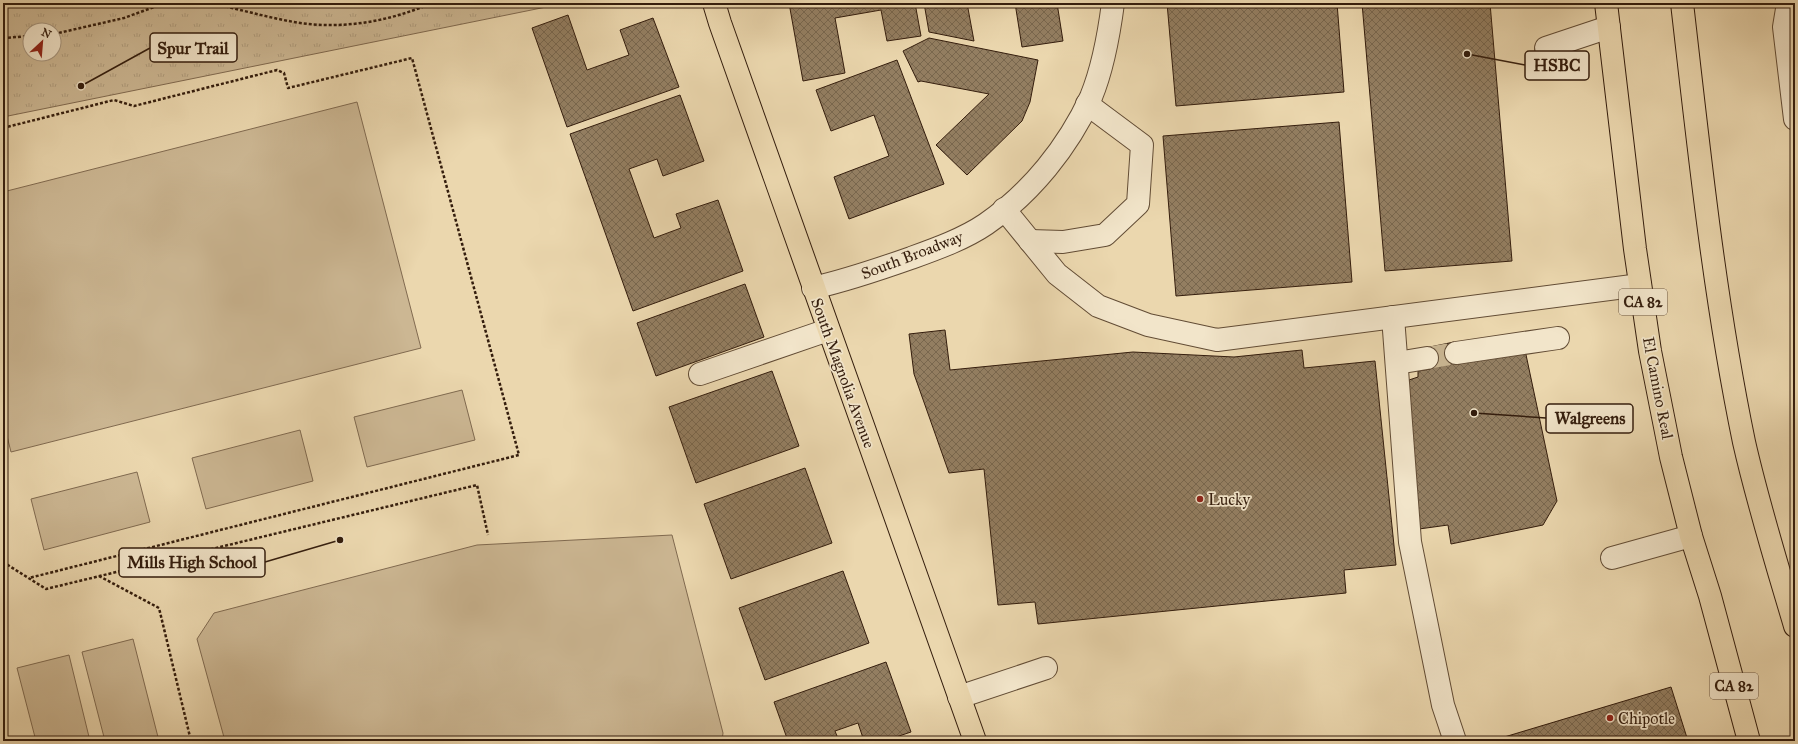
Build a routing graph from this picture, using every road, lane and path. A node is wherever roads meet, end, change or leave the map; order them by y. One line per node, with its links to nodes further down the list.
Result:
1 (164, 3): 10 (path)
2 (211, 3): 3 (path)
3 (432, 3)
4 (714, 3): 20 (main road, South Magnolia Avenue)
5 (1113, 3): 14 (street, South Broadway)
6 (1606, 3): 9 (main road, El Camino Real / CA 82)
7 (1682, 3): 34 (main road)
8 (1788, 3): 15 (street)
9 (1609, 27): 13 (street); 19 (main road, El Camino Real / CA 82)
10 (62, 32)
11 (22, 37): 12 (path)
12 (3, 38)
13 (1546, 48)
14 (1087, 104): 17 (street, South Broadway); 18 (street)
15 (1795, 119)
16 (3, 128): 33 (path)
17 (1004, 209): 18 (street); 20 (street, South Broadway)
18 (1030, 241): 21 (street)
19 (1640, 285): 21 (street); 29 (main road, El Camino Real / CA 82)
20 (813, 288): 22 (main road, South Magnolia Avenue)
21 (1393, 317): 26 (street)
22 (828, 330): 27 (street); 36 (main road, South Magnolia Avenue)
23 (1558, 338): 24 (street)
24 (1456, 353)
25 (1427, 358): 26 (street)
26 (1397, 363): 39 (street)
27 (700, 374)
28 (488, 535): 32 (path)
29 (1691, 536): 30 (street); 40 (main road, El Camino Real / CA 82)
30 (1612, 558)
31 (3, 562): 33 (path)
32 (99, 576): 33 (path); 37 (path)
33 (29, 578)
34 (1795, 626)
35 (1046, 668): 36 (street)
36 (959, 697): 38 (main road, South Magnolia Avenue)
37 (192, 741)
38 (975, 741)
39 (1455, 741)
40 (1749, 741)

